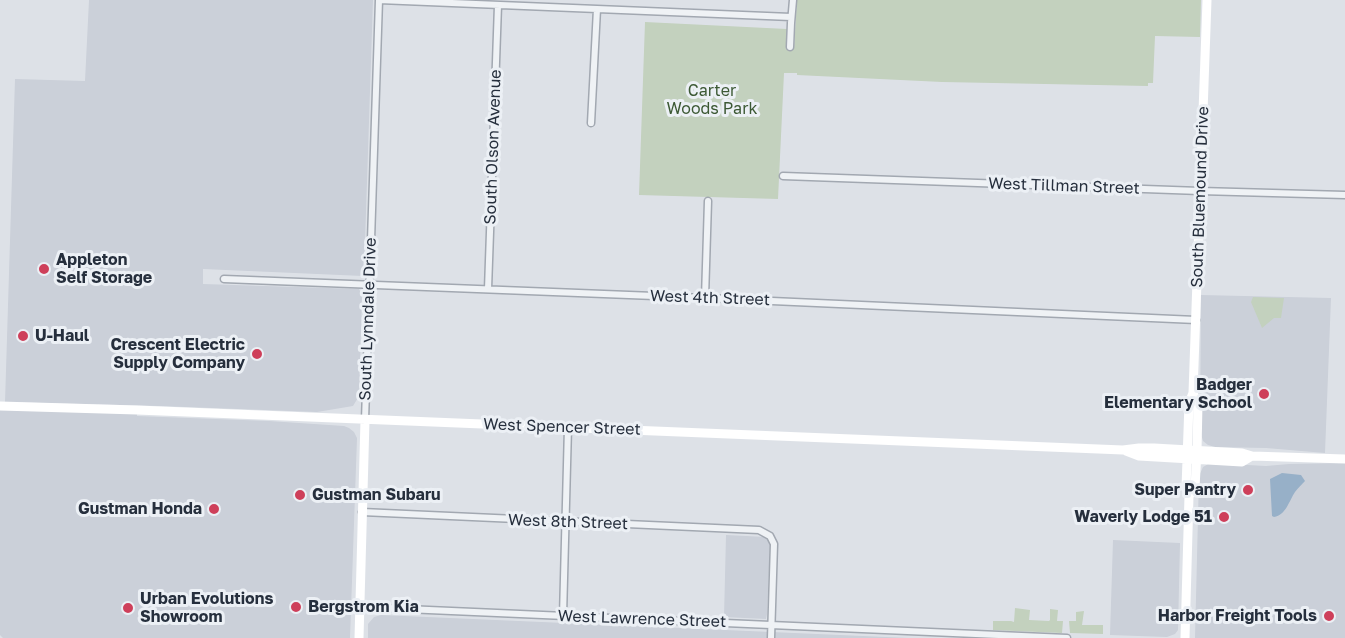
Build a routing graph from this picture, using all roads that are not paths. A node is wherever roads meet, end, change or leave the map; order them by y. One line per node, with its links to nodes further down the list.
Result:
1 (379, 0): 4 (street); 14 (street, South Lynndale Drive)
2 (794, 0): 6 (street)
3 (1207, 0): 10 (street, South Bluemound Drive)
4 (498, 5): 5 (street); 15 (street, South Olson Avenue)
5 (597, 9): 6 (street); 8 (street)
6 (791, 17): 7 (street)
7 (790, 47)
8 (591, 123)
9 (783, 176): 10 (street, West Tillman Street)
10 (1200, 191): 11 (street, West Tillman Street); 17 (street, South Bluemound Drive)
11 (1345, 195)
12 (708, 201): 16 (street)
13 (224, 279): 14 (street, West 4th Street)
14 (369, 284): 15 (street, West 4th Street); 19 (street, South Lynndale Drive)
15 (488, 289): 16 (street, West 4th Street)
16 (705, 298): 17 (street, West 4th Street)
17 (1196, 320): 21 (street, South Bluemound Drive)
18 (0, 406): 19 (street, West Spencer Street)
19 (365, 420): 20 (street, West Spencer Street); 23 (street, South Lynndale Drive)
20 (568, 428): 21 (street, West Spencer Street); 24 (street)
21 (1192, 455): 22 (street, West Spencer Street); 31 (street, South Bluemound Drive)
22 (1345, 459)
23 (362, 513): 24 (street, West 8th Street); 25 (street, South Lynndale Drive)
24 (565, 522): 26 (street); 27 (street, West 8th Street)
25 (360, 609): 26 (street, West Lawrence Street); 28 (street, South Lynndale Drive)
26 (563, 616): 27 (street, West Lawrence Street)
27 (771, 625): 29 (street); 30 (street, West Lawrence Street)
28 (359, 638)
29 (771, 638)
30 (1067, 638)
31 (1185, 638)

